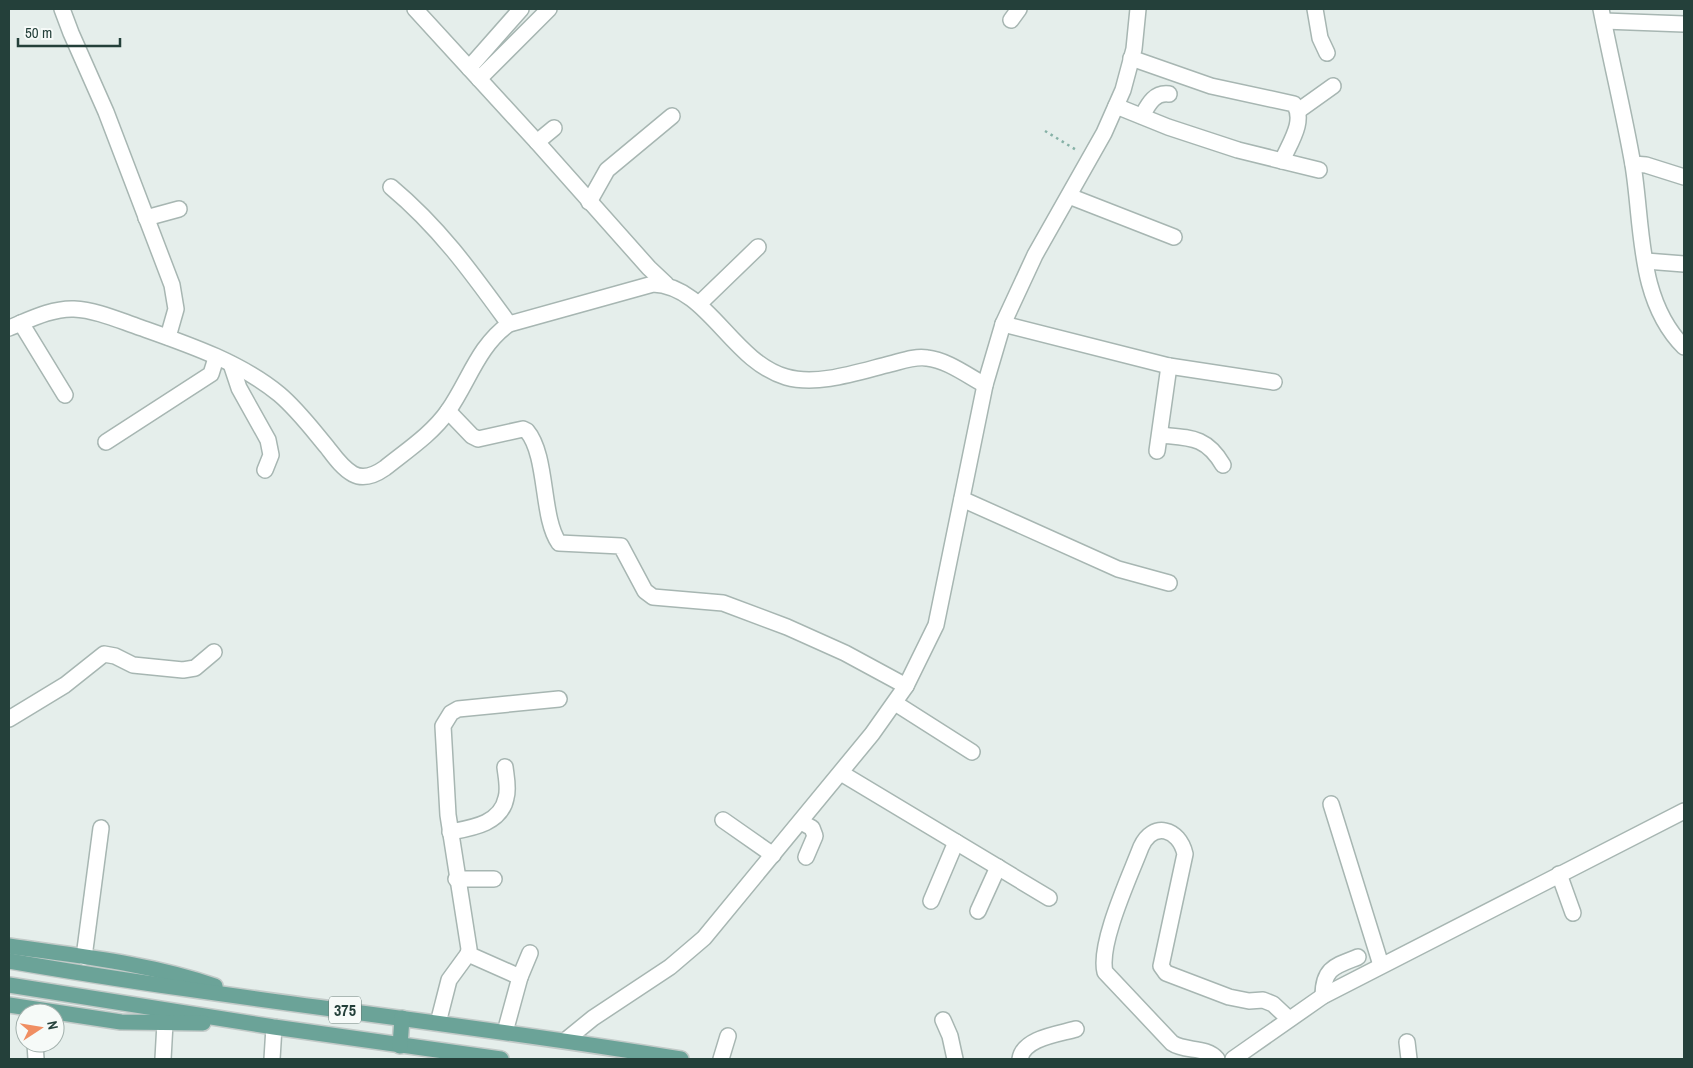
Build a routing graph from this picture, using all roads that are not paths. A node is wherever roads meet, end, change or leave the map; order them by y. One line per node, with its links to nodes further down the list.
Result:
1 (62, 9): 28 (street)
2 (415, 9): 11 (street)
3 (521, 9): 11 (street)
4 (549, 9): 11 (street)
5 (1138, 9): 10 (street)
6 (1316, 9): 9 (street)
7 (1602, 15): 8 (street); 21 (street)
8 (1684, 24)
9 (1327, 53)
10 (1131, 58): 14 (street); 15 (street)
11 (474, 73): 19 (street)
12 (1333, 86): 15 (street)
13 (1169, 94): 17 (street)
14 (1116, 106): 17 (street); 25 (street)
15 (1298, 111): 20 (street)
16 (672, 116): 26 (street)
17 (1142, 116): 20 (street)
18 (554, 128): 19 (street)
19 (537, 142): 26 (street)
20 (1282, 160): 22 (street)
21 (1633, 164): 23 (street); 31 (street)
22 (1318, 170)
23 (1684, 177)
24 (391, 187): 35 (street)
25 (1069, 196): 29 (street); 36 (street)
26 (589, 202): 33 (street)
27 (179, 209): 28 (street)
28 (146, 218): 38 (street)
29 (1174, 237)
30 (758, 247): 34 (street)
31 (1646, 261): 32 (street); 39 (street)
32 (1684, 264)
33 (666, 284): 34 (street); 35 (street)
34 (699, 304): 45 (street)
35 (509, 324): 48 (street)
36 (1003, 324): 42 (street); 45 (street)
37 (15, 325): 38 (street); 47 (street)
38 (168, 337): 40 (street)
39 (1684, 347)
40 (216, 358): 41 (street); 43 (street)
41 (231, 364): 46 (street); 48 (street)
42 (1169, 366): 44 (street); 49 (street)
43 (211, 374): 46 (street); 50 (street)
44 (1274, 382)
45 (985, 385): 54 (street)
46 (239, 388): 53 (street)
47 (65, 395)
48 (448, 411): 57 (street)
49 (1160, 435): 51 (street); 52 (street)
50 (106, 442)
51 (1158, 451)
52 (1223, 465)
53 (265, 470)
54 (962, 499): 55 (street); 57 (street)
55 (1169, 584)
56 (214, 652): 60 (street)
57 (906, 686): 59 (street)
58 (559, 699): 69 (street)
59 (895, 703): 61 (street); 63 (street)
60 (9, 719)
61 (972, 752)
62 (505, 767): 69 (street)
63 (841, 772): 67 (street); 70 (street)
64 (1331, 804): 87 (street)
65 (1684, 811): 74 (street)
66 (723, 820): 71 (street)
67 (801, 822): 71 (street); 72 (street)
68 (101, 828): 84 (street)
69 (450, 832): 75 (street)
70 (956, 842): 73 (street); 78 (street)
71 (773, 855): 103 (street)
72 (806, 857)
73 (998, 867): 77 (street); 79 (street)
74 (1559, 874): 80 (street); 87 (street)
75 (456, 879): 76 (street); 82 (street)
76 (494, 879)
77 (1049, 898)
78 (931, 901)
79 (978, 911)
80 (1573, 913)
81 (9, 946): 84 (main road, 375)
82 (468, 954): 88 (street); 98 (street)
83 (530, 954): 88 (street)
84 (84, 957): 91 (main road, 375)
85 (1358, 957): 90 (street)
86 (9, 961): 91 (main road, 375)
87 (1381, 965): 90 (street)
88 (520, 977): 101 (street)
89 (9, 985): 95 (main road, 375)
90 (1323, 996): 94 (street)
91 (247, 997): 93 (main road, 375)
92 (65, 1015): 97 (main road, 375)
93 (402, 1018): 98 (main road, 375); 105 (main road)
94 (1289, 1019): 114 (street); 115 (street)
95 (227, 1020): 97 (main road, 375); 99 (main road, 375)
96 (943, 1020): 112 (street)
97 (165, 1023): 107 (street)
98 (438, 1023): 101 (main road, 375)
99 (274, 1027): 105 (main road, 375); 108 (street)
100 (1076, 1029): 113 (street)
101 (505, 1032): 103 (main road, 375)
102 (728, 1036): 111 (street)
103 (566, 1040): 110 (main road, 375)
104 (1407, 1042): 116 (street)
105 (400, 1046): 106 (main road, 375)
106 (460, 1057): 109 (main road, 375)
107 (163, 1059)
108 (272, 1059)
109 (501, 1059)
110 (681, 1059)
111 (721, 1059)
112 (955, 1059)
113 (1020, 1059)
114 (1217, 1059)
115 (1233, 1059)
116 (1409, 1059)

